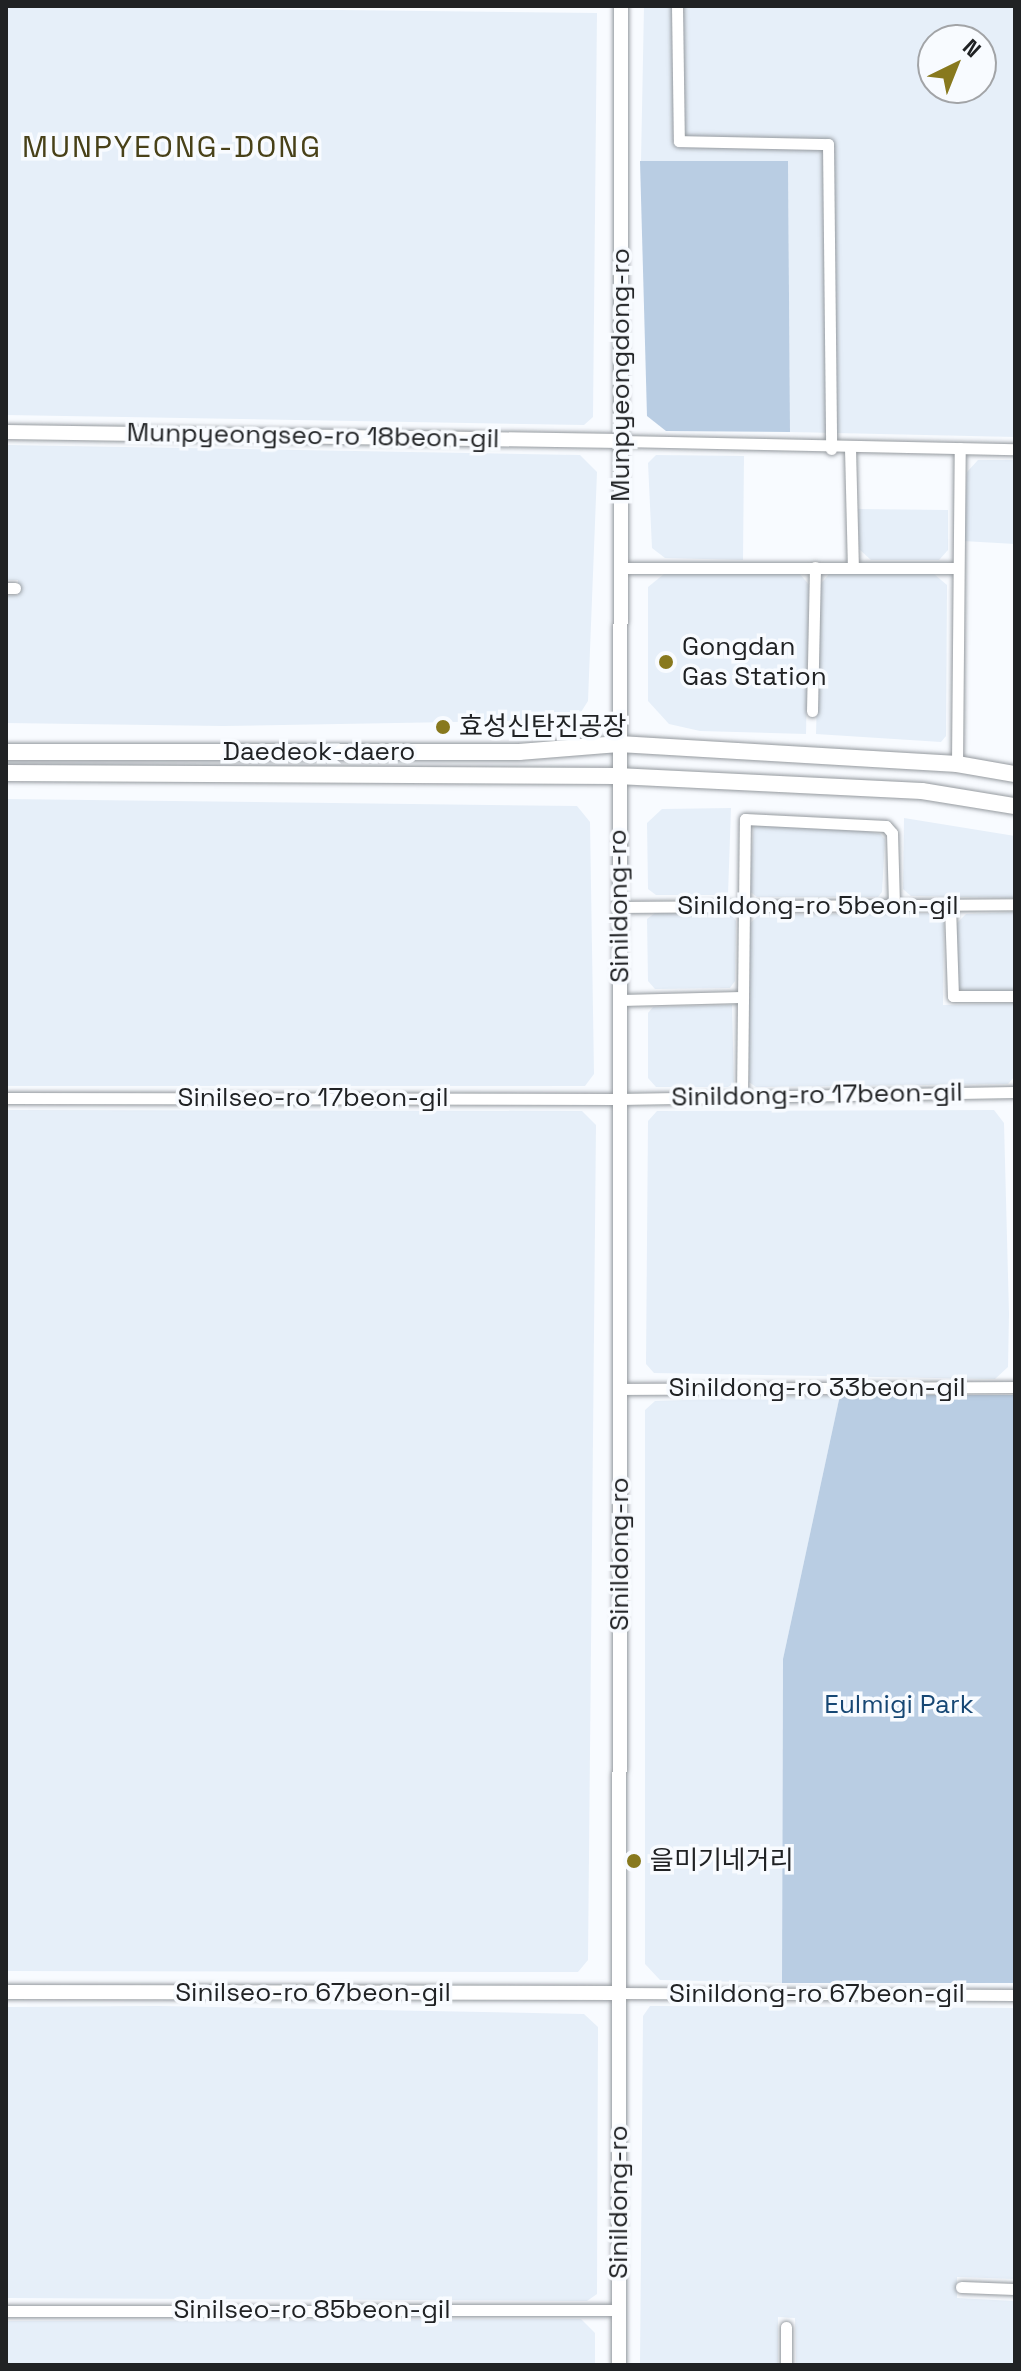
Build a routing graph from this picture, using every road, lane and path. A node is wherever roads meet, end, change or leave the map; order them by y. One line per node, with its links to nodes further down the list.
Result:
1 (621, 6): 4 (main road, Munpyeongdong-ro)
2 (677, 6): 7 (street)
3 (6, 432): 4 (main road, Munpyeongseo-ro 18beon-gil)
4 (621, 441): 7 (street); 11 (main road, Munpyeongdong-ro)
5 (850, 448): 6 (street); 7 (street); 10 (street)
6 (960, 448): 8 (street); 12 (street)
7 (831, 449)
8 (1015, 449)
9 (815, 567): 10 (street); 11 (street); 13 (street)
10 (853, 567): 12 (street)
11 (622, 568): 14 (main road, Munpyeongdong-ro)
12 (955, 568): 16 (street)
13 (812, 711)
14 (619, 744): 15 (main road, Daedeok-daero); 16 (main road, Daedeok-daero); 19 (main road, Sinildong-ro)
15 (6, 752)
16 (957, 764): 18 (main road, Daedeok-daero)
17 (6, 773): 19 (main road, Daedeok-daero)
18 (1015, 774)
19 (617, 776): 20 (main road, Daedeok-daero); 25 (main road, Sinildong-ro)
20 (1015, 806)
21 (894, 904): 23 (street, Sinildong-ro 5beon-gil); 23 (street); 24 (street, Sinildong-ro 5beon-gil)
22 (1015, 904): 24 (street, Sinildong-ro 5beon-gil)
23 (743, 905): 25 (street, Sinildong-ro 5beon-gil); 27 (street)
24 (950, 906): 26 (street)
25 (620, 907): 28 (main road, Sinildong-ro)
26 (1015, 996)
27 (741, 997): 28 (street); 30 (street)
28 (621, 1000): 32 (main road, Sinildong-ro)
29 (1015, 1092): 30 (street, Sinildong-ro 17beon-gil)
30 (742, 1097): 32 (street, Sinildong-ro 17beon-gil)
31 (6, 1098): 32 (street, Sinilseo-ro 17beon-gil)
32 (620, 1099): 34 (main road, Sinildong-ro)
33 (1015, 1387): 34 (street, Sinildong-ro 33beon-gil)
34 (620, 1389): 36 (main road, Sinildong-ro)
35 (6, 1992): 36 (main road, Sinilseo-ro 67beon-gil)
36 (619, 1993): 37 (street, Sinildong-ro 67beon-gil); 40 (main road, Sinildong-ro)
37 (1015, 1995)
38 (961, 2287): 39 (street)
39 (1015, 2289)
40 (618, 2310): 41 (street, Sinilseo-ro 85beon-gil); 43 (main road, Sinildong-ro)
41 (6, 2311)
42 (786, 2327): 44 (street)
43 (619, 2365)
44 (786, 2365)

